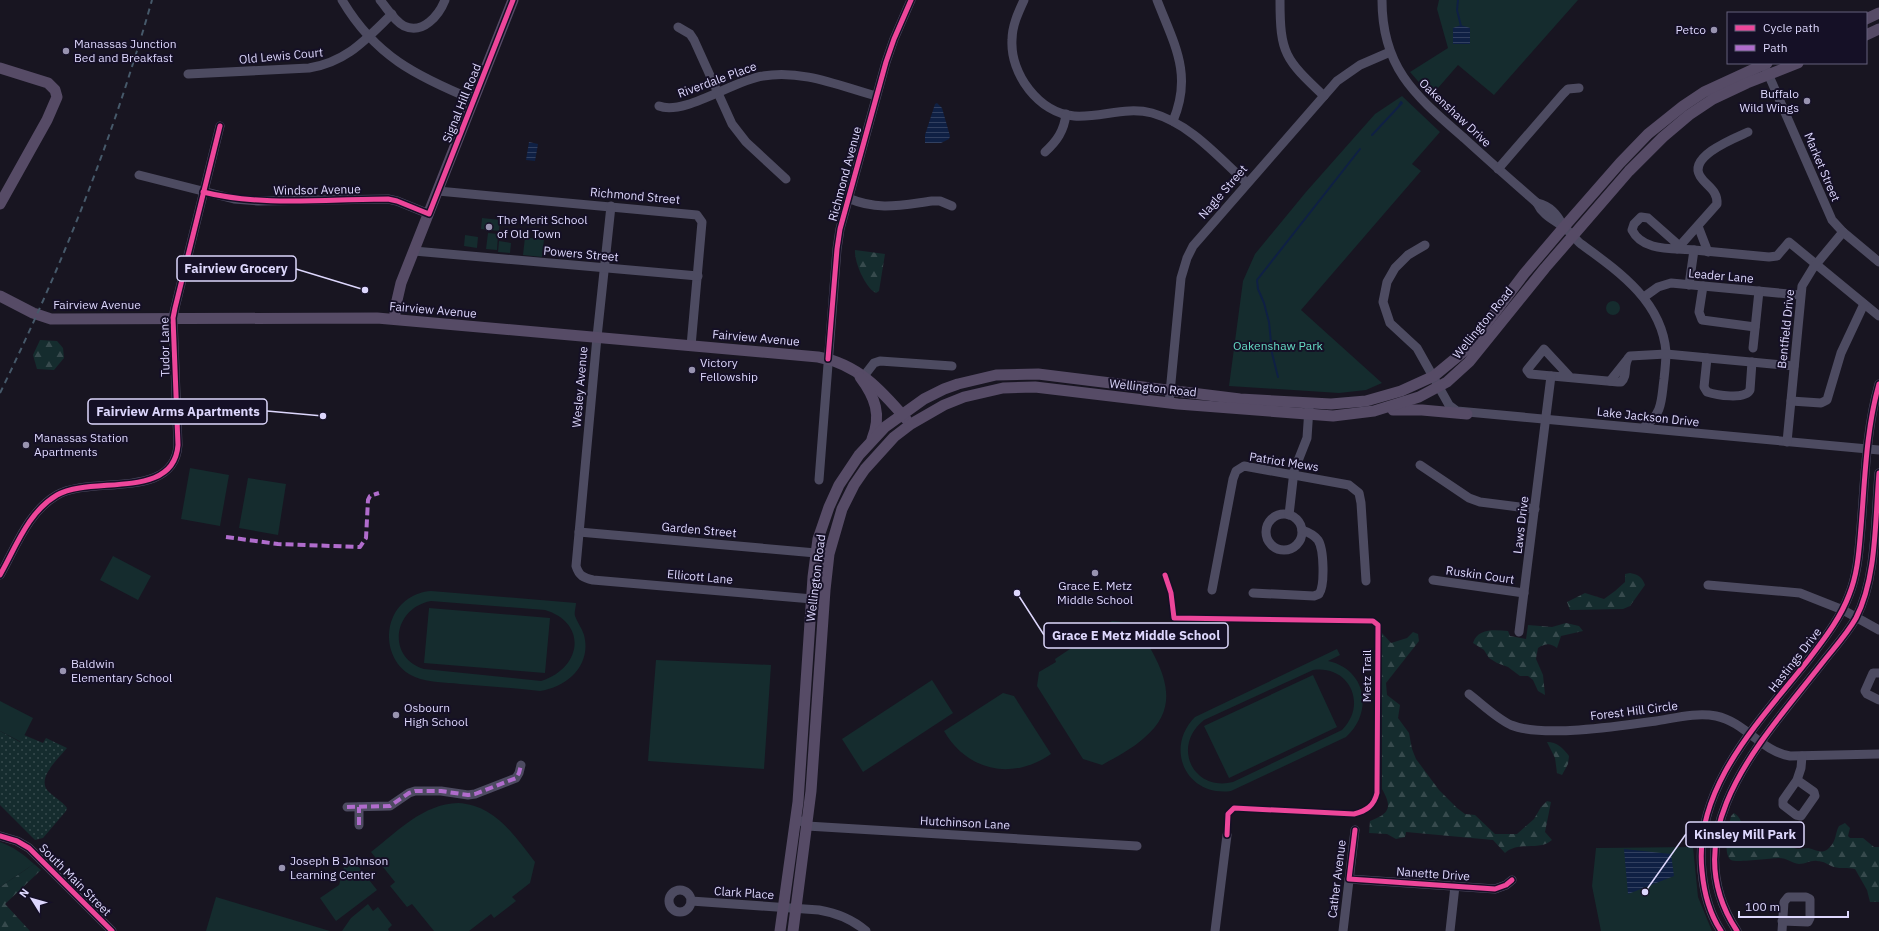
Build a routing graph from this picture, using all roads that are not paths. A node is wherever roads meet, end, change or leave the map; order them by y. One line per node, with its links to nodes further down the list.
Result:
1 (342, 0): 15 (street)
2 (380, 0): 11 (street)
3 (445, 0): 11 (street)
4 (513, 0): 26 (main road, Signal Hill Road)
5 (911, 0): 24 (street, Richmond Avenue)
6 (1024, 0): 28 (street)
7 (1157, 0): 29 (street)
8 (1280, 0): 25 (street)
9 (1382, 0): 17 (street, Oakenshaw Drive)
10 (1879, 13): 12 (main road)
11 (392, 14): 15 (street, Old Lewis Court)
12 (1867, 19)
13 (678, 27): 23 (street)
14 (1879, 30): 16 (main road)
15 (368, 36): 21 (street, Old Lewis Court); 26 (street)
16 (1867, 36)
17 (1390, 52): 25 (street, Nagle Street); 33 (street, Oakenshaw Drive)
18 (1790, 64): 19 (main road, Wellington Road)
19 (1766, 67): 44 (main road, Wellington Road); 46 (main road, Wellington Road); 47 (street, Market Street)
20 (0, 68): 40 (main road)
21 (188, 74)
22 (1579, 88): 33 (street)
23 (717, 93): 24 (street, Riverdale Place); 27 (street, Riverdale Place); 35 (street)
24 (876, 96): 39 (street, Richmond Avenue)
25 (1324, 96): 36 (street, Nagle Street)
26 (474, 100): 37 (main road, Signal Hill Road)
27 (659, 106)
28 (1066, 114): 29 (street); 32 (street)
29 (1173, 121): 36 (street)
30 (220, 126): 38 (street, Tudor Lane)
31 (1748, 132): 45 (street)
32 (1045, 152)
33 (1498, 169): 46 (street, Oakenshaw Drive)
34 (139, 175): 38 (street, Windsor Avenue)
35 (786, 179)
36 (1247, 183): 85 (street, Nagle Street)
37 (438, 191): 41 (street, Richmond Street); 43 (main road, Signal Hill Road)
38 (203, 192): 43 (street, Windsor Avenue); 67 (street, Tudor Lane)
39 (848, 198): 42 (street); 75 (street, Richmond Avenue)
40 (0, 204)
41 (611, 206): 57 (street, Wesley Avenue); 58 (street, Richmond Street)
42 (952, 206)
43 (428, 214): 53 (main road, Signal Hill Road)
44 (1582, 225): 48 (main road, Wellington Road); 51 (street)
45 (1698, 226): 50 (street); 54 (street)
46 (1564, 227): 48 (street, Oakenshaw Drive); 80 (main road, Wellington Road)
47 (1843, 232): 55 (street, Market Street); 56 (street, Bentfield Drive)
48 (1573, 235): 51 (street, Oakenshaw Drive); 84 (main road, Wellington Road)
49 (1426, 245): 80 (street, Lake Jackson Drive)
50 (1680, 248): 50 (street); 52 (street)
51 (1589, 249): 64 (street, Oakenshaw Drive)
52 (1694, 250): 54 (street); 59 (street)
53 (414, 251): 57 (street, Powers Street); 68 (main road, Signal Hill Road)
54 (1708, 252): 56 (street)
55 (1879, 262)
56 (1815, 265): 62 (street, Bentfield Drive); 65 (street)
57 (605, 268): 58 (street, Powers Street); 70 (street, Wesley Avenue)
58 (698, 276): 71 (street, Richmond Street)
59 (1689, 285): 60 (street, Leader Lane); 64 (street, Leader Lane)
60 (1703, 286): 61 (street, Leader Lane); 69 (street)
61 (1758, 291): 62 (street, Leader Lane); 69 (street)
62 (1800, 295): 78 (street, Bentfield Drive)
63 (0, 296): 67 (main road, Fairview Avenue)
64 (1644, 297): 73 (street, Oakenshaw Drive)
65 (1864, 304): 66 (street); 86 (street)
66 (1879, 316)
67 (173, 318): 68 (main road, Fairview Avenue); 112 (street, Tudor Lane)
68 (395, 319): 70 (main road, Fairview Avenue)
69 (1755, 327): 72 (street)
70 (597, 337): 71 (main road, Fairview Avenue); 109 (street, Wesley Avenue)
71 (691, 346): 75 (main road, Fairview Avenue)
72 (1753, 348)
73 (1666, 354): 74 (street); 82 (street); 89 (street, Oakenshaw Drive)
74 (1707, 358): 76 (street); 76 (street)
75 (828, 359): 79 (main road, Fairview Avenue); 105 (street, Richmond Avenue)
76 (1752, 362): 78 (street)
77 (952, 366): 79 (street)
78 (1794, 366): 86 (street, Bentfield Drive)
79 (859, 373): 91 (main road, Fairview Avenue); 99 (main road)
80 (1434, 376): 84 (street, Lake Jackson Drive); 88 (main road, Wellington Road)
81 (1551, 376): 82 (street); 82 (street); 94 (street, Laws Drive)
82 (1570, 377)
83 (1879, 384): 100 (street, Hastings Drive)
84 (1440, 386): 90 (main road, Wellington Road); 93 (street, Lake Jackson Drive)
85 (1170, 391): 87 (street, Nagle Street); 88 (main road, Wellington Road); 91 (main road, Wellington Road)
86 (1791, 401): 98 (street, Bentfield Drive)
87 (1169, 403): 92 (main road, Wellington Road); 95 (main road, Wellington Road)
88 (1310, 403): 92 (street)
89 (1661, 407): 96 (street); 97 (street, Oakenshaw Drive)
90 (1377, 410): 92 (main road, Wellington Road); 93 (main road)
91 (902, 414): 95 (main road, Fairview Avenue); 99 (main road, Wellington Road)
92 (1309, 414): 104 (street)
93 (1467, 414): 94 (street, Lake Jackson Drive)
94 (1546, 420): 96 (street, Lake Jackson Drive); 106 (street, Laws Drive)
95 (911, 424): 120 (main road, Wellington Road)
96 (1644, 428): 97 (street, Lake Jackson Drive)
97 (1659, 429): 98 (street, Lake Jackson Drive)
98 (1787, 442): 100 (street, Lake Jackson Drive)
99 (869, 443): 110 (main road, Wellington Road)
100 (1867, 449): 101 (street, Lake Jackson Drive); 121 (street, Hastings Drive)
101 (1879, 450)
102 (1420, 465): 106 (street)
103 (1879, 473): 122 (street, Hastings Drive)
104 (1293, 475): 107 (street); 114 (street, Patriot Mews); 116 (street, Patriot Mews)
105 (819, 480)
106 (1535, 509): 118 (street, Laws Drive)
107 (1289, 515): 108 (street); 108 (street)
108 (1302, 530): 117 (street)
109 (580, 532): 110 (street, Garden Street); 111 (street, Wesley Avenue)
110 (816, 553): 119 (main road, Wellington Road)
111 (578, 571): 119 (street, Ellicott Lane)
112 (0, 575)
113 (1433, 580): 118 (street, Ruskin Court)
114 (1366, 581)
115 (1708, 585): 121 (street)
116 (1212, 590)
117 (1253, 593)
118 (1524, 593): 124 (street, Laws Drive)
119 (812, 598): 120 (street, Ellicott Lane); 136 (main road, Wellington Road)
120 (824, 600): 138 (main road, Wellington Road)
121 (1843, 610): 122 (street); 128 (street, Hastings Drive)
122 (1856, 617): 123 (street); 129 (street, Hastings Drive)
123 (1879, 630)
124 (1519, 632)
125 (1879, 673): 127 (street)
126 (1469, 694): 128 (street, Forest Hill Circle)
127 (1879, 700)
128 (1750, 734): 129 (street, Forest Hill Circle); 157 (street, Hastings Drive)
129 (1761, 742): 131 (street, Forest Hill Circle); 158 (street, Hastings Drive)
130 (1879, 754): 131 (street, Forest Hill Circle)
131 (1802, 756): 133 (street)
132 (521, 765): 135 (street)
133 (1797, 780)
134 (347, 807): 135 (street)
135 (359, 807): 137 (street)
136 (796, 816): 138 (street); 147 (main road, Wellington Road)
137 (359, 825)
138 (807, 826): 142 (street, Hutchinson Lane); 148 (main road, Wellington Road)
139 (1355, 830): 143 (street, Cather Avenue)
140 (1227, 835): 154 (street)
141 (0, 836): 150 (street, South Main Street)
142 (1137, 846)
143 (1349, 879): 145 (street, Nanette Drive); 155 (street, Cather Avenue)
144 (1512, 880): 145 (street, Nanette Drive)
145 (1455, 886): 156 (street)
146 (691, 902): 147 (street, Clark Place)
147 (782, 908): 148 (street, Clark Place); 151 (main road, Wellington Road)
148 (795, 908): 152 (main road, Wellington Road); 153 (street, Clark Place)
149 (1782, 921): 159 (street)
150 (112, 931)
151 (780, 931)
152 (793, 931)
153 (866, 931)
154 (1215, 931)
155 (1343, 931)
156 (1450, 931)
157 (1721, 931)
158 (1737, 931)
159 (1782, 931)

